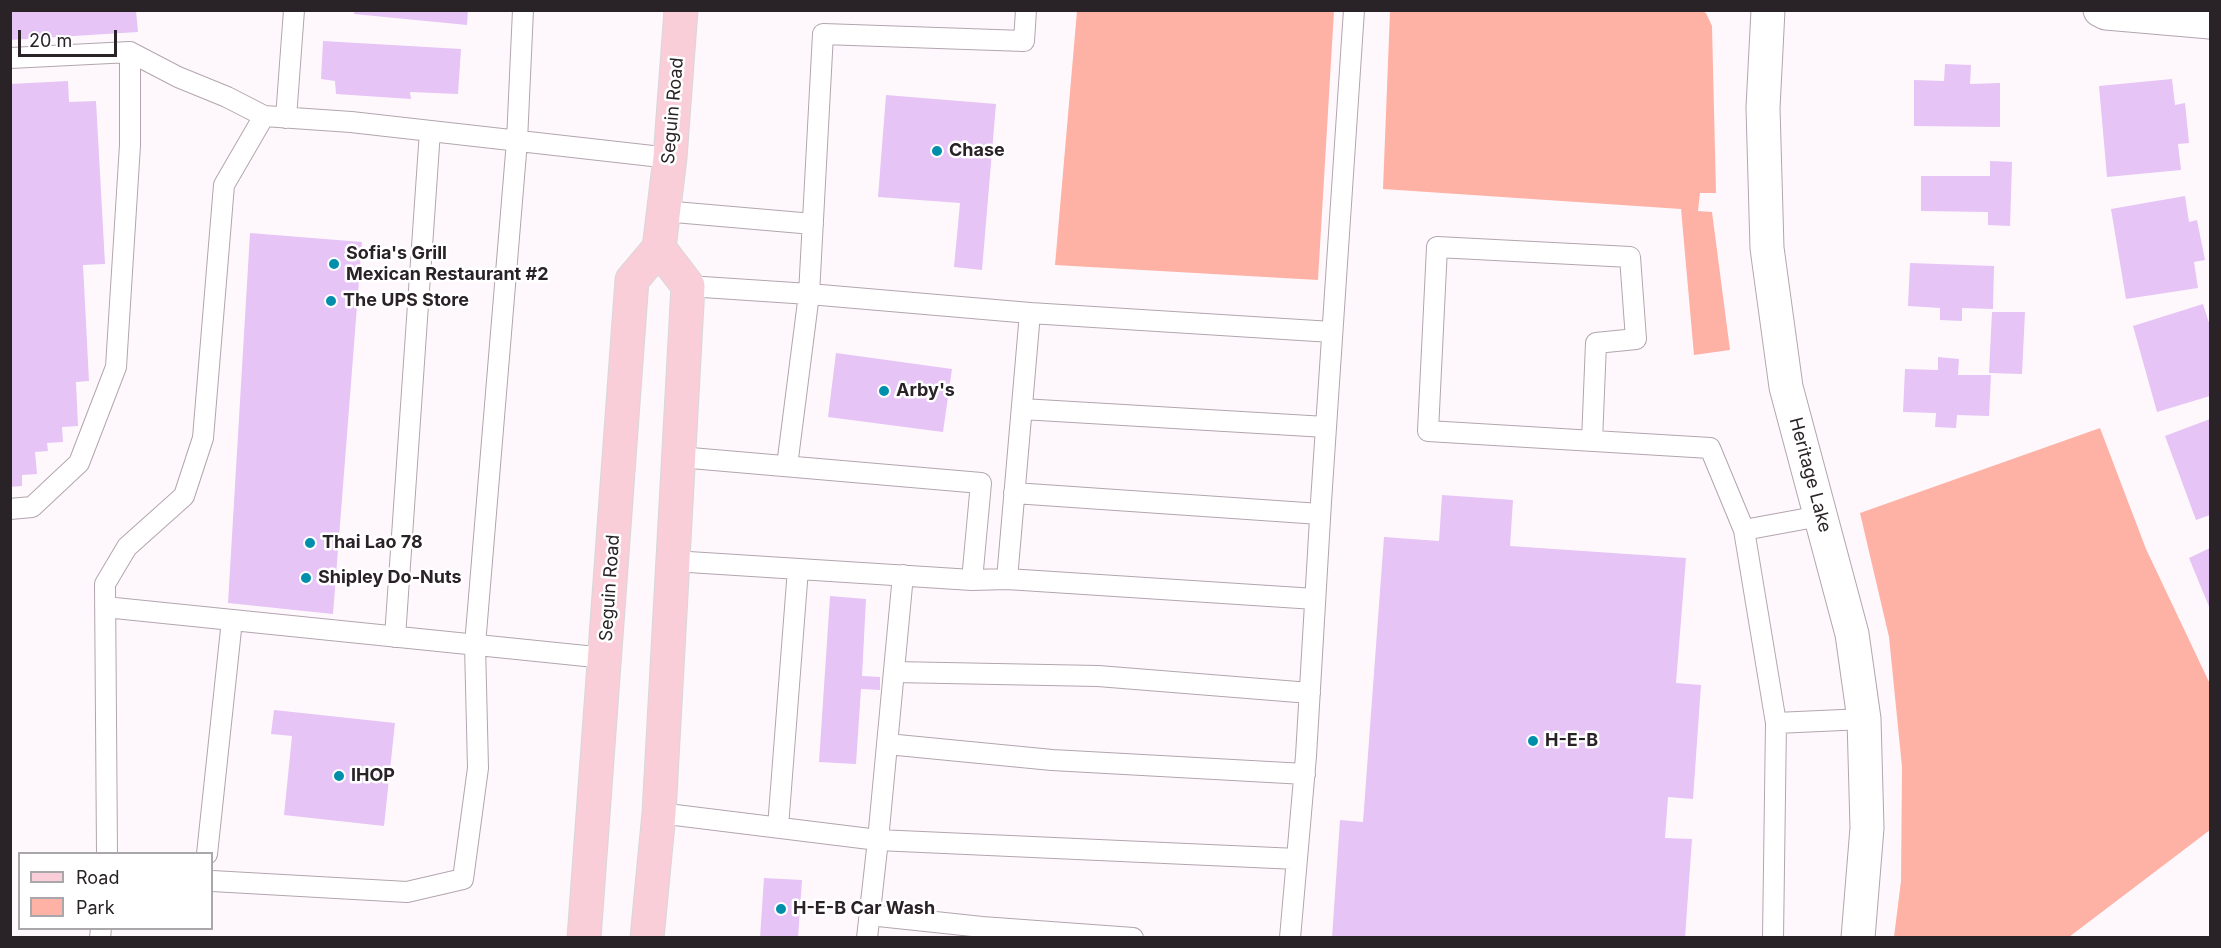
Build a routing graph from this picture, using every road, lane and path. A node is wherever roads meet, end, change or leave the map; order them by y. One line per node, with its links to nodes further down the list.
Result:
1 (294, 10): 12 (lane)
2 (523, 10): 14 (lane)
3 (681, 10): 15 (main road, Seguin Road)
4 (1026, 10): 17 (lane)
5 (1354, 10): 22 (lane)
6 (1768, 10): 31 (street, Heritage Lake)
7 (2100, 10): 8 (street)
8 (2211, 22)
9 (130, 52): 10 (lane); 11 (lane); 29 (lane)
10 (10, 58)
11 (264, 116): 12 (lane); 39 (lane)
12 (286, 118): 13 (lane)
13 (430, 131): 14 (lane); 41 (lane)
14 (518, 141): 15 (lane); 42 (lane)
15 (670, 158): 16 (main road, Seguin Road)
16 (663, 211): 17 (lane); 18 (main road, Seguin Road)
17 (813, 224): 20 (lane)
18 (659, 248): 19 (main road); 43 (main road, Seguin Road)
19 (688, 286): 20 (lane); 26 (main road)
20 (809, 294): 21 (lane); 27 (lane)
21 (1030, 313): 22 (lane); 23 (lane)
22 (1332, 332): 24 (lane)
23 (1022, 409): 24 (lane); 28 (lane)
24 (1326, 427): 30 (lane)
25 (1592, 441): 25 (lane); 32 (lane)
26 (679, 458): 27 (lane); 33 (main road)
27 (787, 466): 37 (lane)
28 (1014, 493): 30 (lane); 36 (lane)
29 (10, 509)
30 (1320, 514): 38 (lane)
31 (1821, 516): 32 (lane); 46 (street, Heritage Lake)
32 (1744, 530): 47 (lane)
33 (673, 561): 34 (lane); 50 (main road)
34 (798, 569): 35 (lane); 51 (lane)
35 (903, 575): 37 (lane); 44 (lane)
36 (1007, 579): 37 (lane); 38 (lane)
37 (972, 580)
38 (1315, 599): 45 (lane)
39 (105, 607): 40 (lane); 53 (lane)
40 (232, 620): 41 (lane); 54 (lane)
41 (395, 637): 42 (lane)
42 (475, 645): 43 (lane); 56 (lane)
43 (605, 658): 58 (main road, Seguin Road)
44 (894, 672): 45 (lane); 48 (lane)
45 (1310, 693): 49 (lane)
46 (1864, 719): 47 (lane); 64 (street, Heritage Lake)
47 (1776, 723): 63 (lane)
48 (888, 744): 49 (lane); 52 (lane)
49 (1305, 774): 55 (lane)
50 (659, 813): 51 (lane); 59 (main road)
51 (778, 827): 52 (lane)
52 (878, 840): 55 (lane); 57 (lane)
53 (106, 852)
54 (207, 852)
55 (1297, 859): 62 (lane)
56 (213, 881)
57 (869, 915): 60 (lane); 61 (lane)
58 (584, 938)
59 (647, 938)
60 (867, 938)
61 (1132, 938)
62 (1290, 938)
63 (1773, 938)
64 (1858, 938)

